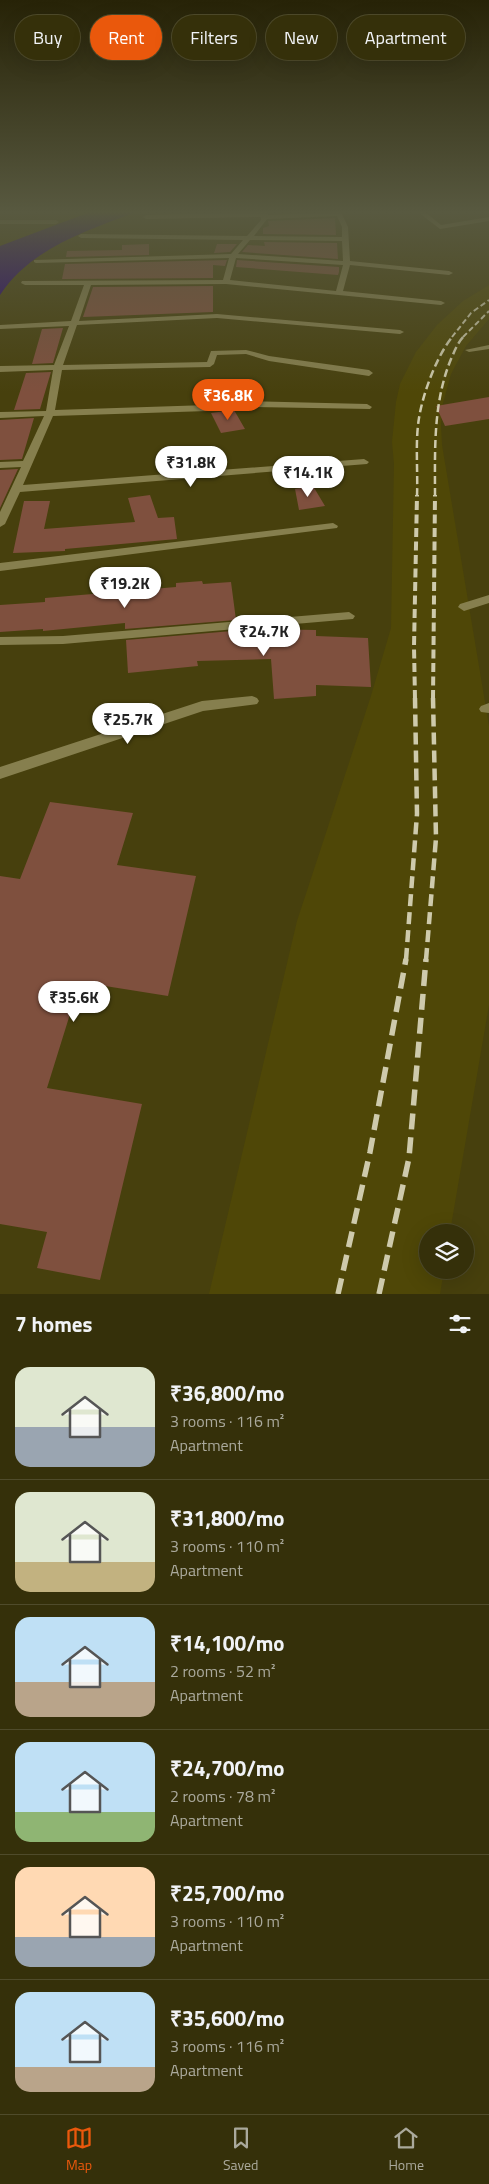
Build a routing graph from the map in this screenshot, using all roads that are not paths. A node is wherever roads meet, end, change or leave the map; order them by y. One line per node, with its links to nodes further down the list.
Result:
1 (229, 272): 5 (street)
2 (344, 272): 8 (street)
3 (443, 272): 4 (street)
4 (449, 273)
5 (226, 282): 7 (street); 8 (street)
6 (25, 283): 7 (street)
7 (88, 284): 10 (street)
8 (339, 293): 9 (street)
9 (441, 303)
10 (73, 322): 11 (street); 12 (street); 15 (street)
11 (0, 327)
12 (400, 332)
13 (489, 347): 14 (street)
14 (469, 350)
15 (58, 367): 16 (street); 17 (street); 19 (street)
16 (0, 369)
17 (369, 373)
18 (367, 407): 19 (street)
19 (50, 413): 20 (street); 22 (street)
20 (0, 415)
21 (364, 462): 24 (street)
22 (28, 464): 23 (street); 24 (street)
23 (0, 465)
24 (16, 490): 25 (street)
25 (0, 524)
26 (333, 526): 27 (street)
27 (0, 567)
28 (489, 599): 29 (street)
29 (464, 607)
30 (349, 616): 31 (street)
31 (0, 641)
32 (252, 702): 33 (street)
33 (0, 773)

